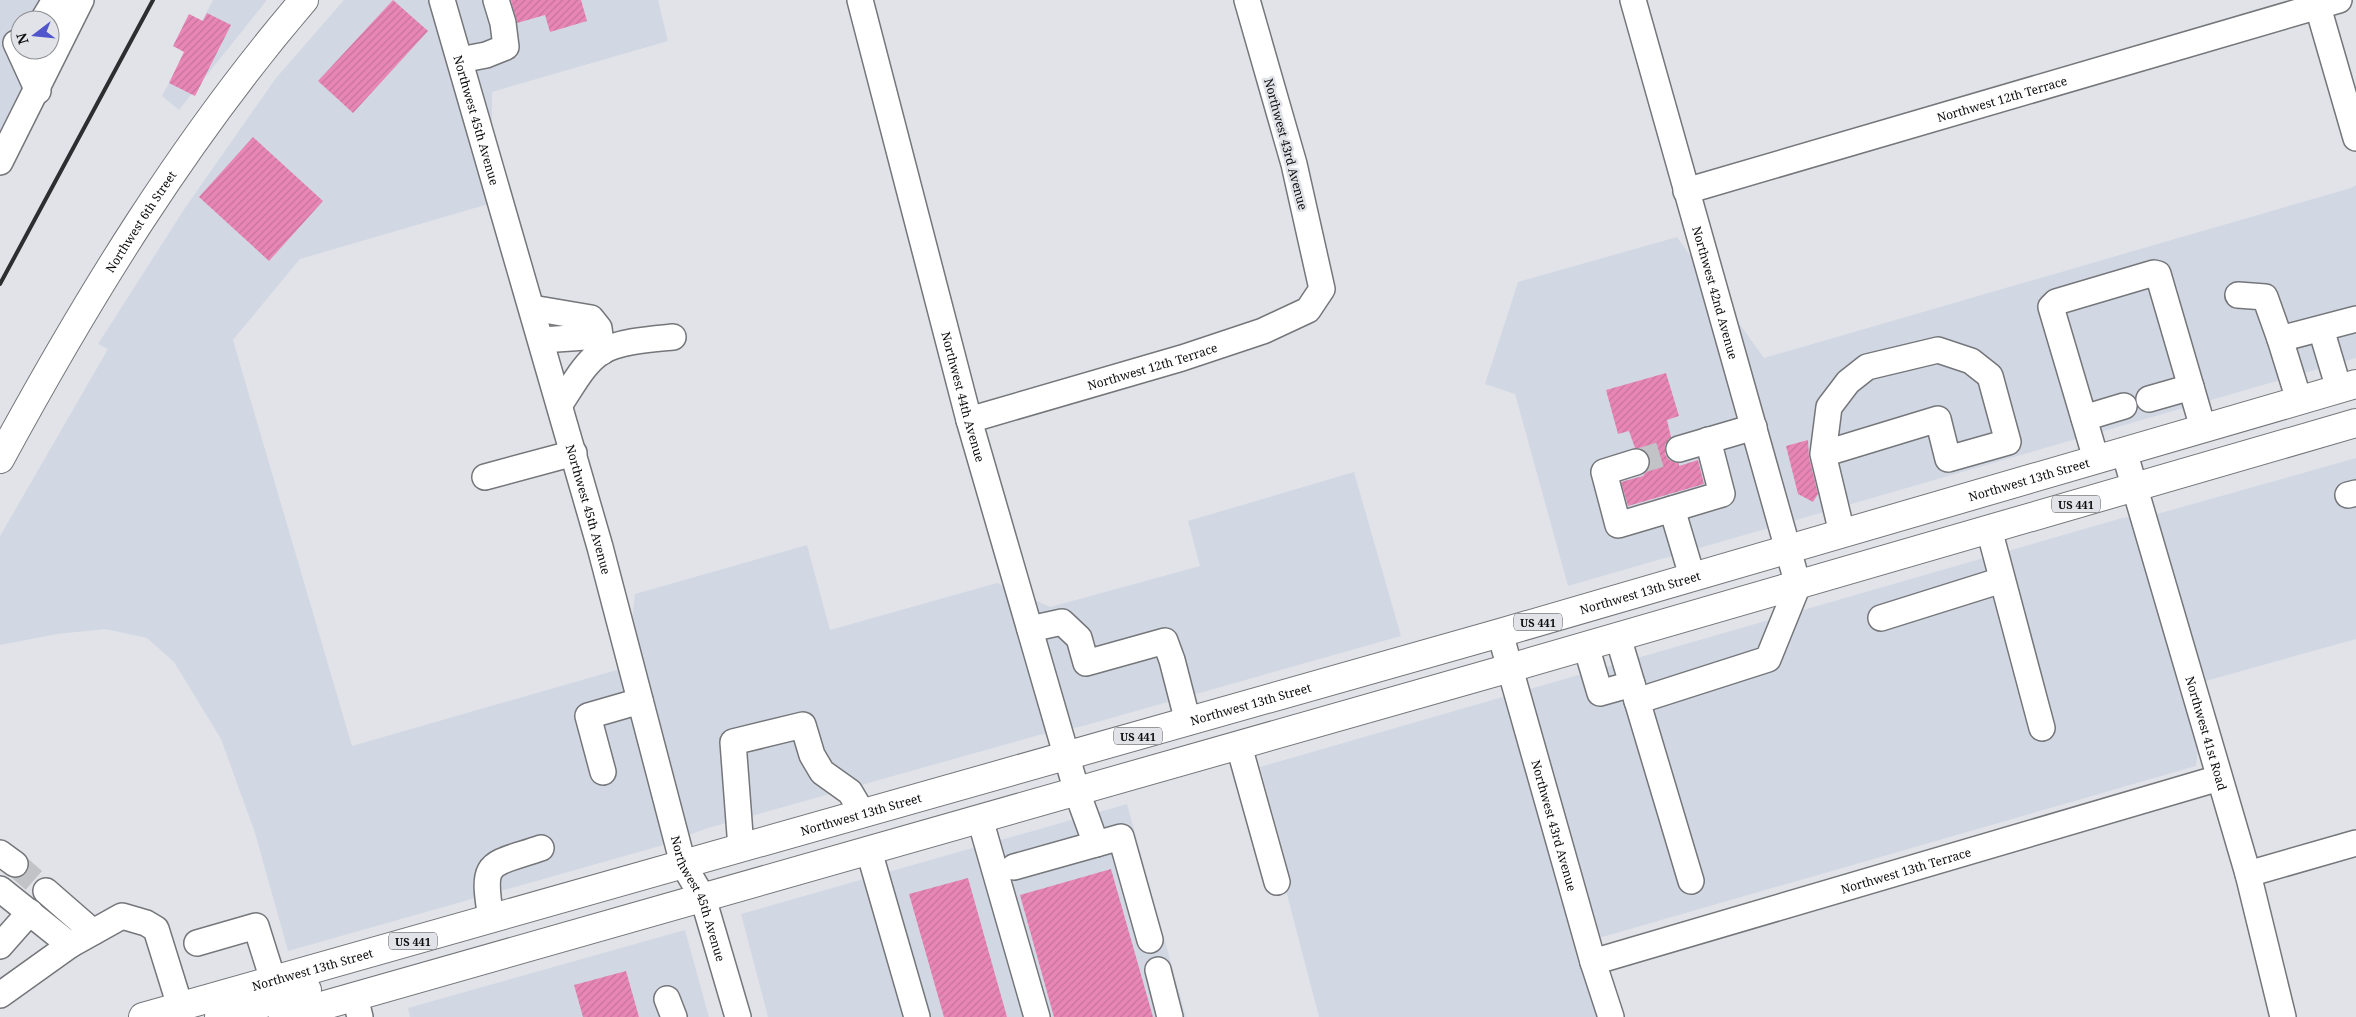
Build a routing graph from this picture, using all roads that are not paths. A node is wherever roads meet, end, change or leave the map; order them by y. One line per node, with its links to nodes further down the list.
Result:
1 (81, 0): 11 (street)
2 (442, 0): 10 (street, Northwest 45th Avenue)
3 (496, 0): 10 (street)
4 (860, 0): 31 (street, Northwest 44th Avenue)
5 (1247, 0): 15 (street, Northwest 43rd Avenue)
6 (1633, 0): 14 (street, Northwest 42nd Avenue)
7 (300, 1): 40 (main road, Northwest 6th Street)
8 (2328, 3): 12 (street); 14 (street, Northwest 12th Terrace)
9 (21, 60): 11 (street)
10 (460, 60): 17 (street, Northwest 45th Avenue)
11 (38, 91): 13 (street)
12 (2356, 138)
13 (0, 162)
14 (1686, 191): 33 (street, Northwest 42nd Avenue)
15 (1322, 289): 31 (street, Northwest 12th Terrace)
16 (2238, 295): 21 (street)
17 (532, 308): 22 (street, Northwest 45th Avenue); 23 (street)
18 (2354, 327): 19 (street)
19 (2321, 328): 21 (street); 24 (street)
20 (673, 337): 23 (street)
21 (2280, 339): 27 (street)
22 (542, 340): 23 (street); 28 (street, Northwest 45th Avenue)
23 (601, 344): 28 (street)
24 (2348, 386): 27 (main road, Northwest 13th Street / US 441)
25 (2191, 387): 26 (street); 30 (street); 34 (street)
26 (2149, 399)
27 (2299, 400): 34 (main road, Northwest 13th Street / US 441)
28 (560, 404): 38 (street, Northwest 45th Avenue)
29 (2124, 406): 30 (street)
30 (2084, 418): 41 (street)
31 (969, 420): 53 (street, Northwest 44th Avenue)
32 (2356, 423): 44 (main road, US 441)
33 (1754, 427): 35 (street); 48 (street, Northwest 42nd Avenue)
34 (2203, 428): 37 (main road, Northwest 13th Street / US 441)
35 (1708, 440): 36 (street); 45 (street)
36 (1679, 449)
37 (2124, 451): 41 (main road, Northwest 13th Street / US 441); 44 (street, Northwest 41st Road)
38 (574, 453): 43 (street); 59 (street, Northwest 45th Avenue)
39 (1823, 454): 39 (street); 47 (street)
40 (0, 459)
41 (2096, 459): 47 (main road, Northwest 13th Street / US 441)
42 (1636, 462): 45 (street)
43 (485, 477)
44 (2135, 487): 46 (main road, US 441); 65 (street, Northwest 41st Road)
45 (1672, 509): 49 (street)
46 (1989, 530): 50 (street); 51 (main road, US 441)
47 (1842, 533): 48 (main road, Northwest 13th Street / US 441)
48 (1789, 548): 49 (main road, Northwest 13th Street / US 441); 51 (street, Northwest 42nd Avenue)
49 (1692, 576): 54 (main road, Northwest 13th Street / US 441)
50 (2002, 580): 52 (street); 61 (street)
51 (1798, 585): 55 (main road, US 441); 58 (street)
52 (1881, 618)
53 (1030, 629): 60 (street); 63 (street, Northwest 44th Avenue)
54 (1500, 633): 57 (street, Northwest 43rd Avenue); 60 (main road, Northwest 13th Street / US 441)
55 (1618, 637): 56 (main road, US 441); 58 (street)
56 (1586, 646): 57 (main road, US 441); 58 (street)
57 (1510, 668): 62 (main road, US 441); 89 (street, Northwest 43rd Avenue)
58 (1634, 692): 77 (street)
59 (640, 701): 64 (street); 74 (street, Northwest 45th Avenue)
60 (1188, 722): 63 (main road, Northwest 13th Street / US 441)
61 (2042, 728)
62 (1239, 746): 66 (main road, US 441); 78 (street)
63 (1067, 756): 66 (street, Northwest 44th Avenue); 67 (main road, Northwest 13th Street / US 441)
64 (603, 772)
65 (2219, 778): 76 (street, Northwest 41st Road); 89 (street, Northwest 13th Terrace)
66 (1078, 792): 68 (main road, US 441); 70 (street, Northwest 44th Avenue)
67 (863, 814): 72 (main road, Northwest 13th Street / US 441); 72 (street)
68 (980, 819): 73 (main road, US 441); 100 (street)
69 (2356, 843): 76 (street)
70 (1096, 844): 75 (street); 84 (street)
71 (541, 848): 82 (street)
72 (741, 848): 74 (main road, Northwest 13th Street / US 441)
73 (869, 851): 80 (main road, US 441); 99 (street)
74 (683, 864): 80 (street, Northwest 45th Avenue); 82 (main road, Northwest 13th Street / US 441)
75 (1014, 867)
76 (2248, 874): 103 (street, Northwest 41st Road)
77 (1691, 881)
78 (1277, 882)
79 (46, 891): 83 (street)
80 (704, 898): 93 (main road, US 441); 98 (street, Northwest 45th Avenue)
81 (10, 902): 86 (street); 87 (street)
82 (491, 918): 88 (main road, Northwest 13th Street / US 441)
83 (93, 932): 86 (street); 94 (street)
84 (1150, 940)
85 (197, 943): 91 (street)
86 (70, 945): 92 (street)
87 (0, 946)
88 (362, 955): 91 (main road, Northwest 13th Street / US 441); 96 (main road)
89 (1593, 962): 102 (street, Northwest 43rd Avenue)
90 (1158, 970): 101 (street)
91 (273, 980): 94 (main road, Northwest 13th Street / US 441)
92 (0, 995)
93 (357, 1007): 97 (main road, US 441)
94 (176, 1012): 95 (main road, Northwest 13th Street / US 441)
95 (143, 1017)
96 (219, 1017)
97 (282, 1017)
98 (738, 1017)
99 (917, 1017)
100 (1037, 1017)
101 (1170, 1017)
102 (1611, 1017)
103 (2283, 1017)

